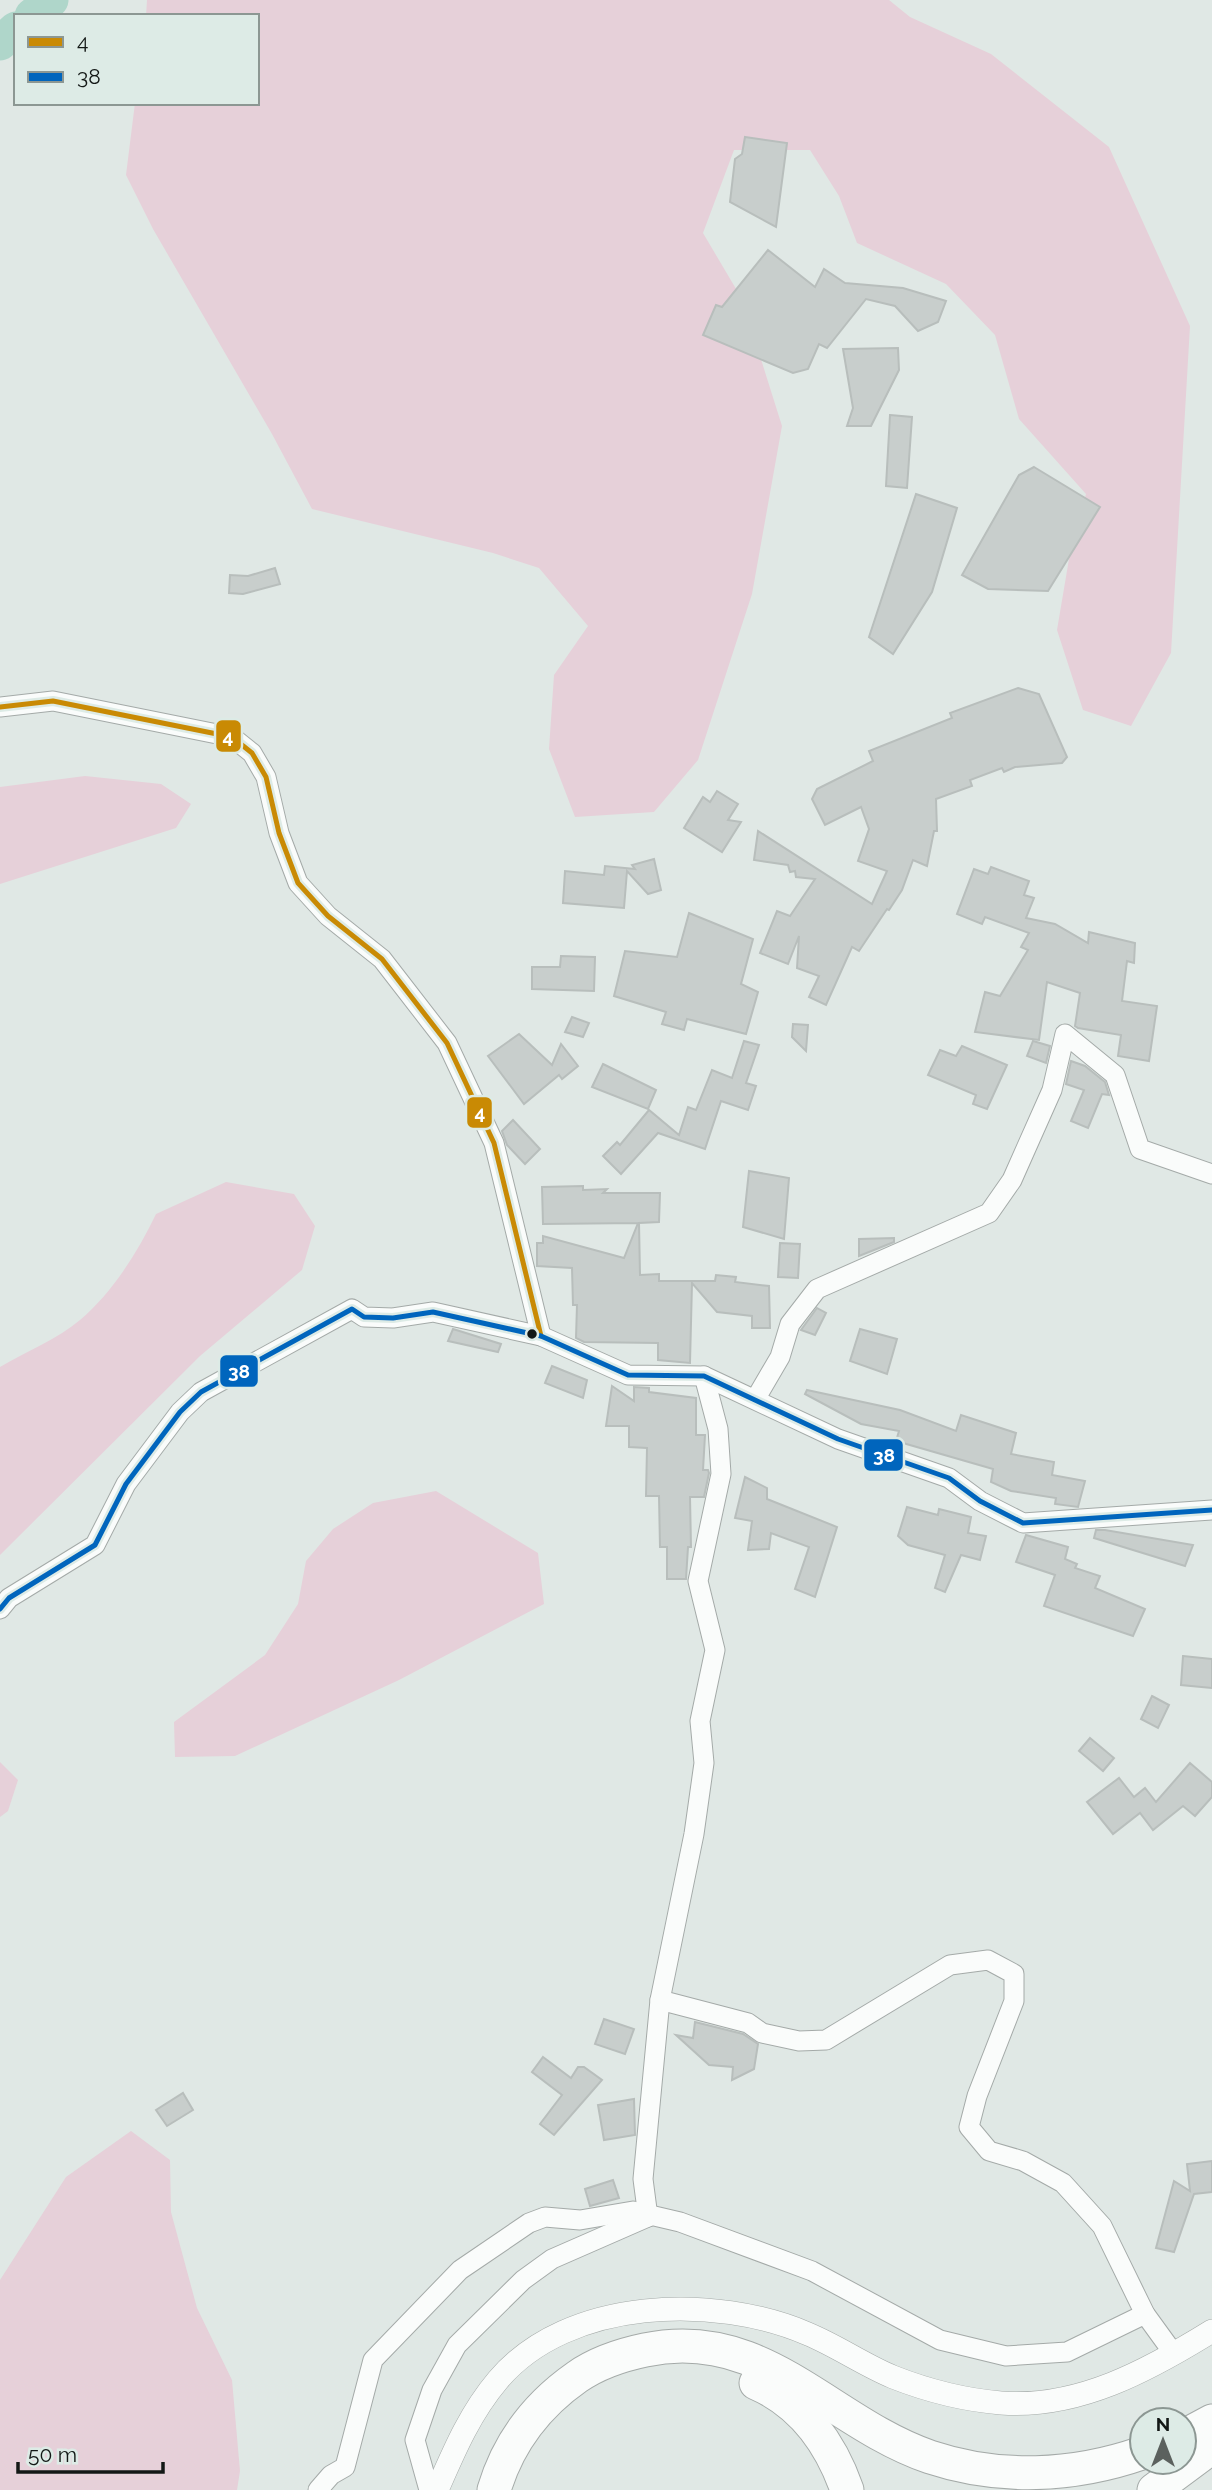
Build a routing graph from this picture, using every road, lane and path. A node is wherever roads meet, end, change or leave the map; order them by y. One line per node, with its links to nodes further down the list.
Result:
1 (0, 707): 3 (street)
2 (1212, 1174): 5 (street)
3 (541, 1336): 4 (street); 7 (street)
4 (704, 1376): 5 (street); 8 (street)
5 (756, 1398): 6 (street)
6 (1212, 1510)
7 (0, 1609)
8 (660, 2000): 9 (street); 10 (street)
9 (648, 2217): 10 (street); 15 (street); 16 (street)
10 (1144, 2314): 12 (street)
11 (1212, 2330): 12 (street)
12 (1174, 2354): 17 (street)
13 (1212, 2447): 21 (highway)
14 (1128, 2457): 18 (highway)
15 (318, 2490)
16 (429, 2490)
17 (437, 2490)
18 (494, 2490)
19 (516, 2490): 20 (highway)
20 (847, 2490)
21 (1154, 2490)

